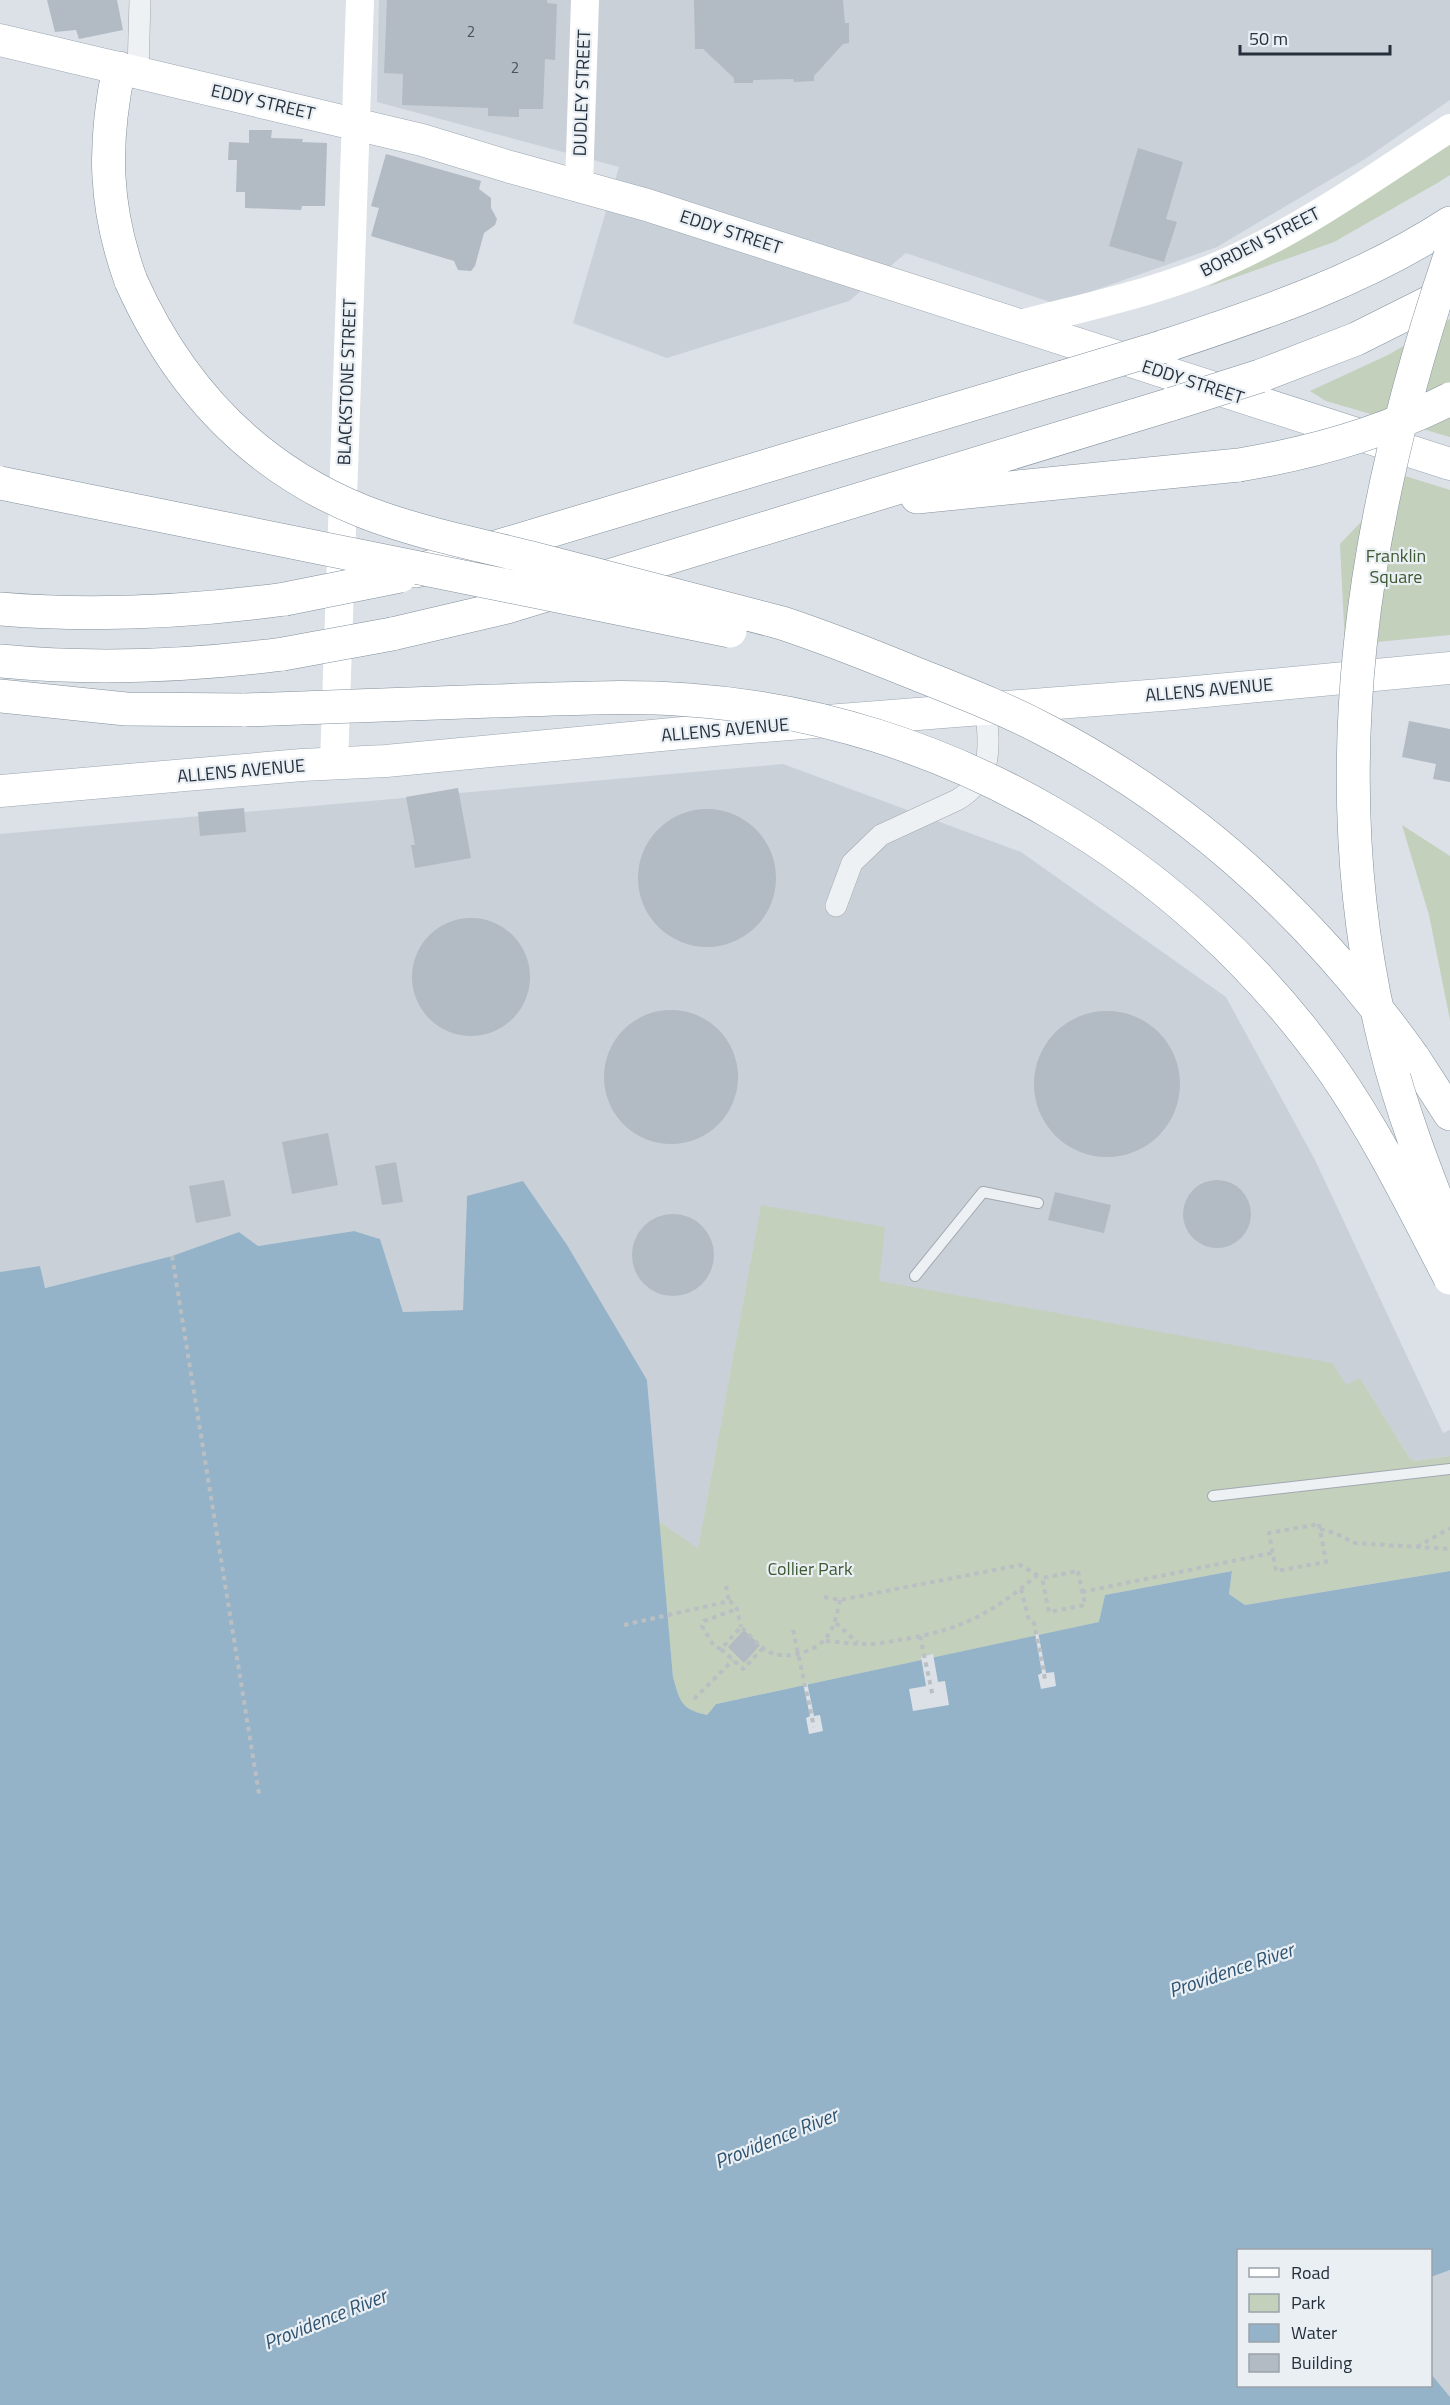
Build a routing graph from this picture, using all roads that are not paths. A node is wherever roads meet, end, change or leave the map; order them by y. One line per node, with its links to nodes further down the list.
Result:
1 (140, 0): 5 (street)
2 (360, 0): 6 (street, BLACKSTONE STREET)
3 (585, 0): 8 (street, DUDLEY STREET)
4 (0, 40): 5 (main road, EDDY STREET)
5 (128, 70): 6 (main road, EDDY STREET); 20 (highway, bridge)
6 (357, 124): 8 (main road, EDDY STREET); 23 (street, BLACKSTONE STREET)
7 (1450, 129): 12 (street, BORDEN STREET)
8 (579, 186): 12 (main road, EDDY STREET)
9 (1450, 223): 17 (highway, bridge)
10 (1450, 256): 28 (highway, bridge)
11 (1450, 292): 16 (highway, bridge)
12 (1017, 326): 14 (main road, EDDY STREET)
13 (1450, 399): 16 (highway, bridge)
14 (1450, 464)
15 (0, 483): 20 (highway, bridge)
16 (846, 504): 18 (highway, bridge)
17 (0, 609)
18 (0, 661)
19 (1450, 668): 22 (main road, ALLENS AVENUE)
20 (913, 673): 26 (highway, bridge)
21 (0, 696): 30 (highway, bridge)
22 (986, 709): 23 (main road, ALLENS AVENUE); 25 (street)
23 (334, 763): 24 (main road, ALLENS AVENUE)
24 (0, 791)
25 (836, 906)
26 (1450, 1114)
27 (1038, 1203): 29 (lane)
28 (1450, 1234)
29 (915, 1276)
30 (1450, 1278)
31 (1450, 1469): 32 (lane)
32 (1214, 1496)

